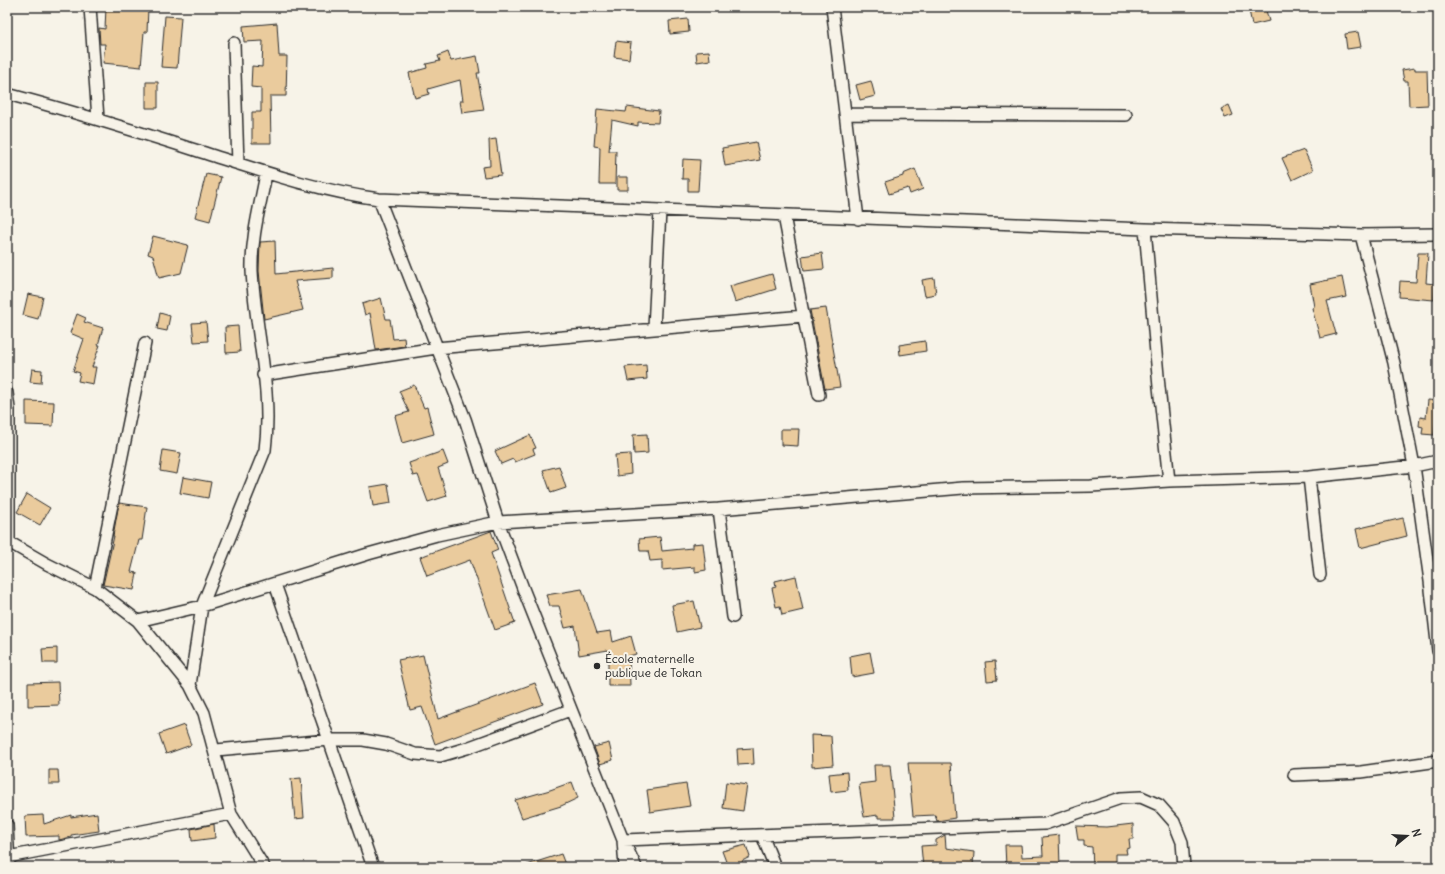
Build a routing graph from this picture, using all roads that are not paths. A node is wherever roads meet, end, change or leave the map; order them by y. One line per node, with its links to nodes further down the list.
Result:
1 (90, 7): 7 (street)
2 (832, 7): 5 (street)
3 (234, 43): 8 (street)
4 (7, 94): 7 (street)
5 (845, 114): 6 (street); 13 (street)
6 (1126, 116)
7 (98, 119): 8 (street)
8 (238, 164): 9 (street)
9 (266, 174): 10 (street); 21 (street)
10 (379, 199): 11 (street); 20 (street)
11 (660, 211): 12 (street); 18 (street)
12 (784, 216): 13 (street); 17 (street)
13 (858, 219): 14 (street)
14 (1145, 230): 16 (street); 27 (street)
15 (1438, 234): 16 (street)
16 (1361, 235): 25 (street)
17 (804, 316): 18 (street); 23 (street)
18 (654, 328): 20 (street)
19 (145, 343): 33 (street)
20 (436, 348): 21 (street); 29 (street)
21 (263, 375): 34 (street)
22 (7, 393): 30 (street)
23 (819, 395)
24 (1438, 462): 25 (street)
25 (1414, 466): 26 (street); 37 (street)
26 (1309, 477): 27 (street); 31 (street)
27 (1169, 481): 28 (street)
28 (719, 509): 29 (street); 35 (street)
29 (498, 522): 32 (street); 40 (street)
30 (8, 542): 33 (street)
31 (1320, 575)
32 (275, 584): 34 (street); 41 (street)
33 (95, 588): 36 (street)
34 (202, 606): 36 (street); 39 (street)
35 (733, 617)
36 (138, 621): 39 (street)
37 (1437, 636): 38 (street)
38 (1438, 650)
39 (190, 685): 42 (street)
40 (570, 710): 41 (street); 48 (street)
41 (330, 740): 42 (street); 51 (street)
42 (216, 750): 45 (street)
43 (1438, 760): 44 (street)
44 (1294, 775)
45 (231, 814): 49 (street); 50 (street)
46 (7, 825): 49 (street)
47 (762, 835): 48 (street); 54 (street); 55 (street)
48 (623, 840): 52 (street); 53 (street)
49 (8, 862)
50 (264, 867)
51 (373, 867)
52 (626, 867)
53 (636, 867)
54 (775, 867)
55 (1184, 867)

